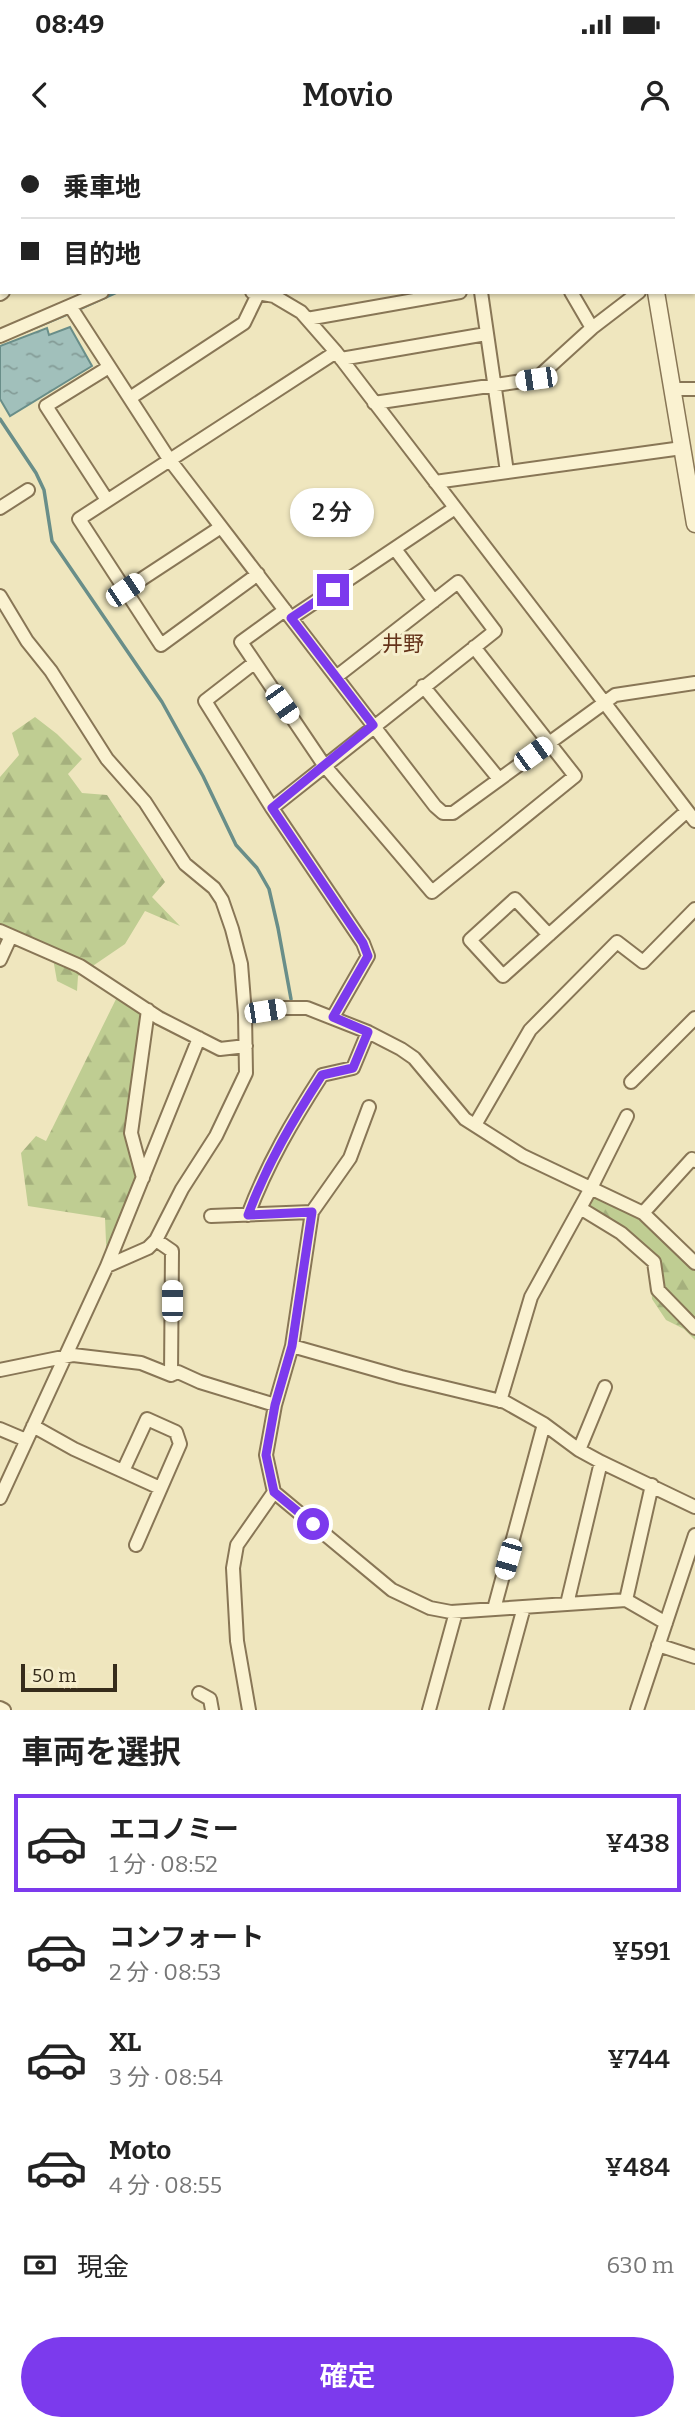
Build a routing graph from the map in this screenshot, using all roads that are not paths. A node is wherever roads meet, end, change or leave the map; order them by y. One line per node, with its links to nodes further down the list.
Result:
1 (97, 294): 9 (street)
2 (257, 294): 19 (street)
3 (263, 294): 10 (street)
4 (449, 294): 10 (street)
5 (481, 294): 12 (street)
6 (572, 294): 11 (street)
7 (636, 294): 11 (street)
8 (656, 294): 17 (street)
9 (70, 306): 13 (street); 15 (street)
10 (307, 319): 14 (street)
11 (592, 328): 16 (street)
12 (486, 334): 14 (street); 16 (street)
13 (1, 335)
14 (338, 356): 20 (street); 22 (street)
15 (110, 367): 19 (street); 26 (street)
16 (494, 386): 20 (street); 23 (street)
17 (672, 389): 18 (street); 21 (street)
18 (695, 389)
19 (130, 398): 22 (street)
20 (374, 403): 24 (street)
21 (682, 448): 23 (street); 29 (street)
22 (169, 459): 26 (street); 30 (street)
23 (507, 472): 24 (street)
24 (435, 482): 28 (street)
25 (29, 490): 27 (street)
26 (107, 500): 33 (street)
27 (0, 508)
28 (455, 508): 31 (street); 42 (street)
29 (695, 524)
30 (221, 527): 32 (street); 33 (street)
31 (395, 549): 35 (street); 36 (street)
32 (258, 574): 33 (street); 36 (street)
33 (125, 590)
34 (0, 596): 54 (street)
35 (434, 601): 37 (street); 39 (street)
36 (288, 614): 38 (street); 39 (street)
37 (474, 647): 41 (street); 44 (street)
38 (254, 663): 45 (street); 47 (street)
39 (336, 677): 43 (street)
40 (695, 683): 42 (street)
41 (423, 686): 43 (street); 46 (street)
42 (604, 703): 44 (street); 48 (street)
43 (373, 725): 45 (street); 46 (street)
44 (550, 742): 45 (street); 46 (street)
45 (324, 765): 47 (street)
46 (499, 779)
47 (272, 808): 55 (street)
48 (691, 816): 51 (street)
49 (695, 909): 63 (street)
50 (6, 933): 52 (street); 53 (street)
51 (549, 935): 51 (street)
52 (0, 960)
53 (148, 1010): 58 (street); 65 (street)
54 (245, 1014): 55 (street); 59 (street)
55 (333, 1017): 57 (street)
56 (695, 1018): 60 (street)
57 (368, 1032): 63 (street); 70 (street)
58 (199, 1038): 59 (street); 65 (street)
59 (246, 1046): 72 (street)
60 (631, 1082)
61 (369, 1107): 68 (street)
62 (627, 1116): 66 (street)
63 (475, 1125): 66 (street)
64 (694, 1159): 69 (street)
65 (143, 1178): 74 (street)
66 (591, 1188): 67 (street); 69 (street)
67 (580, 1208): 75 (street); 81 (street)
68 (312, 1212): 70 (street); 76 (street)
69 (643, 1213): 73 (street)
70 (248, 1215): 71 (street)
71 (211, 1216)
72 (156, 1240): 74 (street); 79 (street)
73 (695, 1263)
74 (107, 1266): 77 (street)
75 (695, 1328)
76 (292, 1346): 81 (street); 82 (street)
77 (64, 1357): 78 (street); 79 (street); 84 (street)
78 (0, 1370)
79 (171, 1376): 82 (street)
80 (605, 1387): 87 (street)
81 (500, 1401): 83 (street)
82 (275, 1405): 92 (street)
83 (544, 1424): 87 (street); 100 (street)
84 (33, 1426): 86 (street); 89 (street)
85 (0, 1429): 86 (street)
86 (26, 1440): 93 (street)
87 (579, 1450): 88 (street)
88 (601, 1462): 90 (street); 98 (street)
89 (123, 1471): 91 (street); 91 (street)
90 (652, 1485): 94 (street); 97 (street)
91 (160, 1488): 96 (street)
92 (274, 1492): 101 (street); 107 (street)
93 (0, 1498)
94 (695, 1507)
95 (695, 1535): 102 (street)
96 (136, 1545)
97 (626, 1600): 98 (street); 102 (street)
98 (567, 1604): 99 (street)
99 (524, 1607): 100 (street); 109 (street)
100 (494, 1609): 101 (street)
101 (456, 1612): 108 (street)
102 (666, 1623): 103 (street)
103 (659, 1645): 104 (street); 110 (street)
104 (695, 1657)
105 (199, 1693): 106 (street)
106 (212, 1710)
107 (249, 1710)
108 (429, 1710)
109 (496, 1710)
110 (637, 1710)

